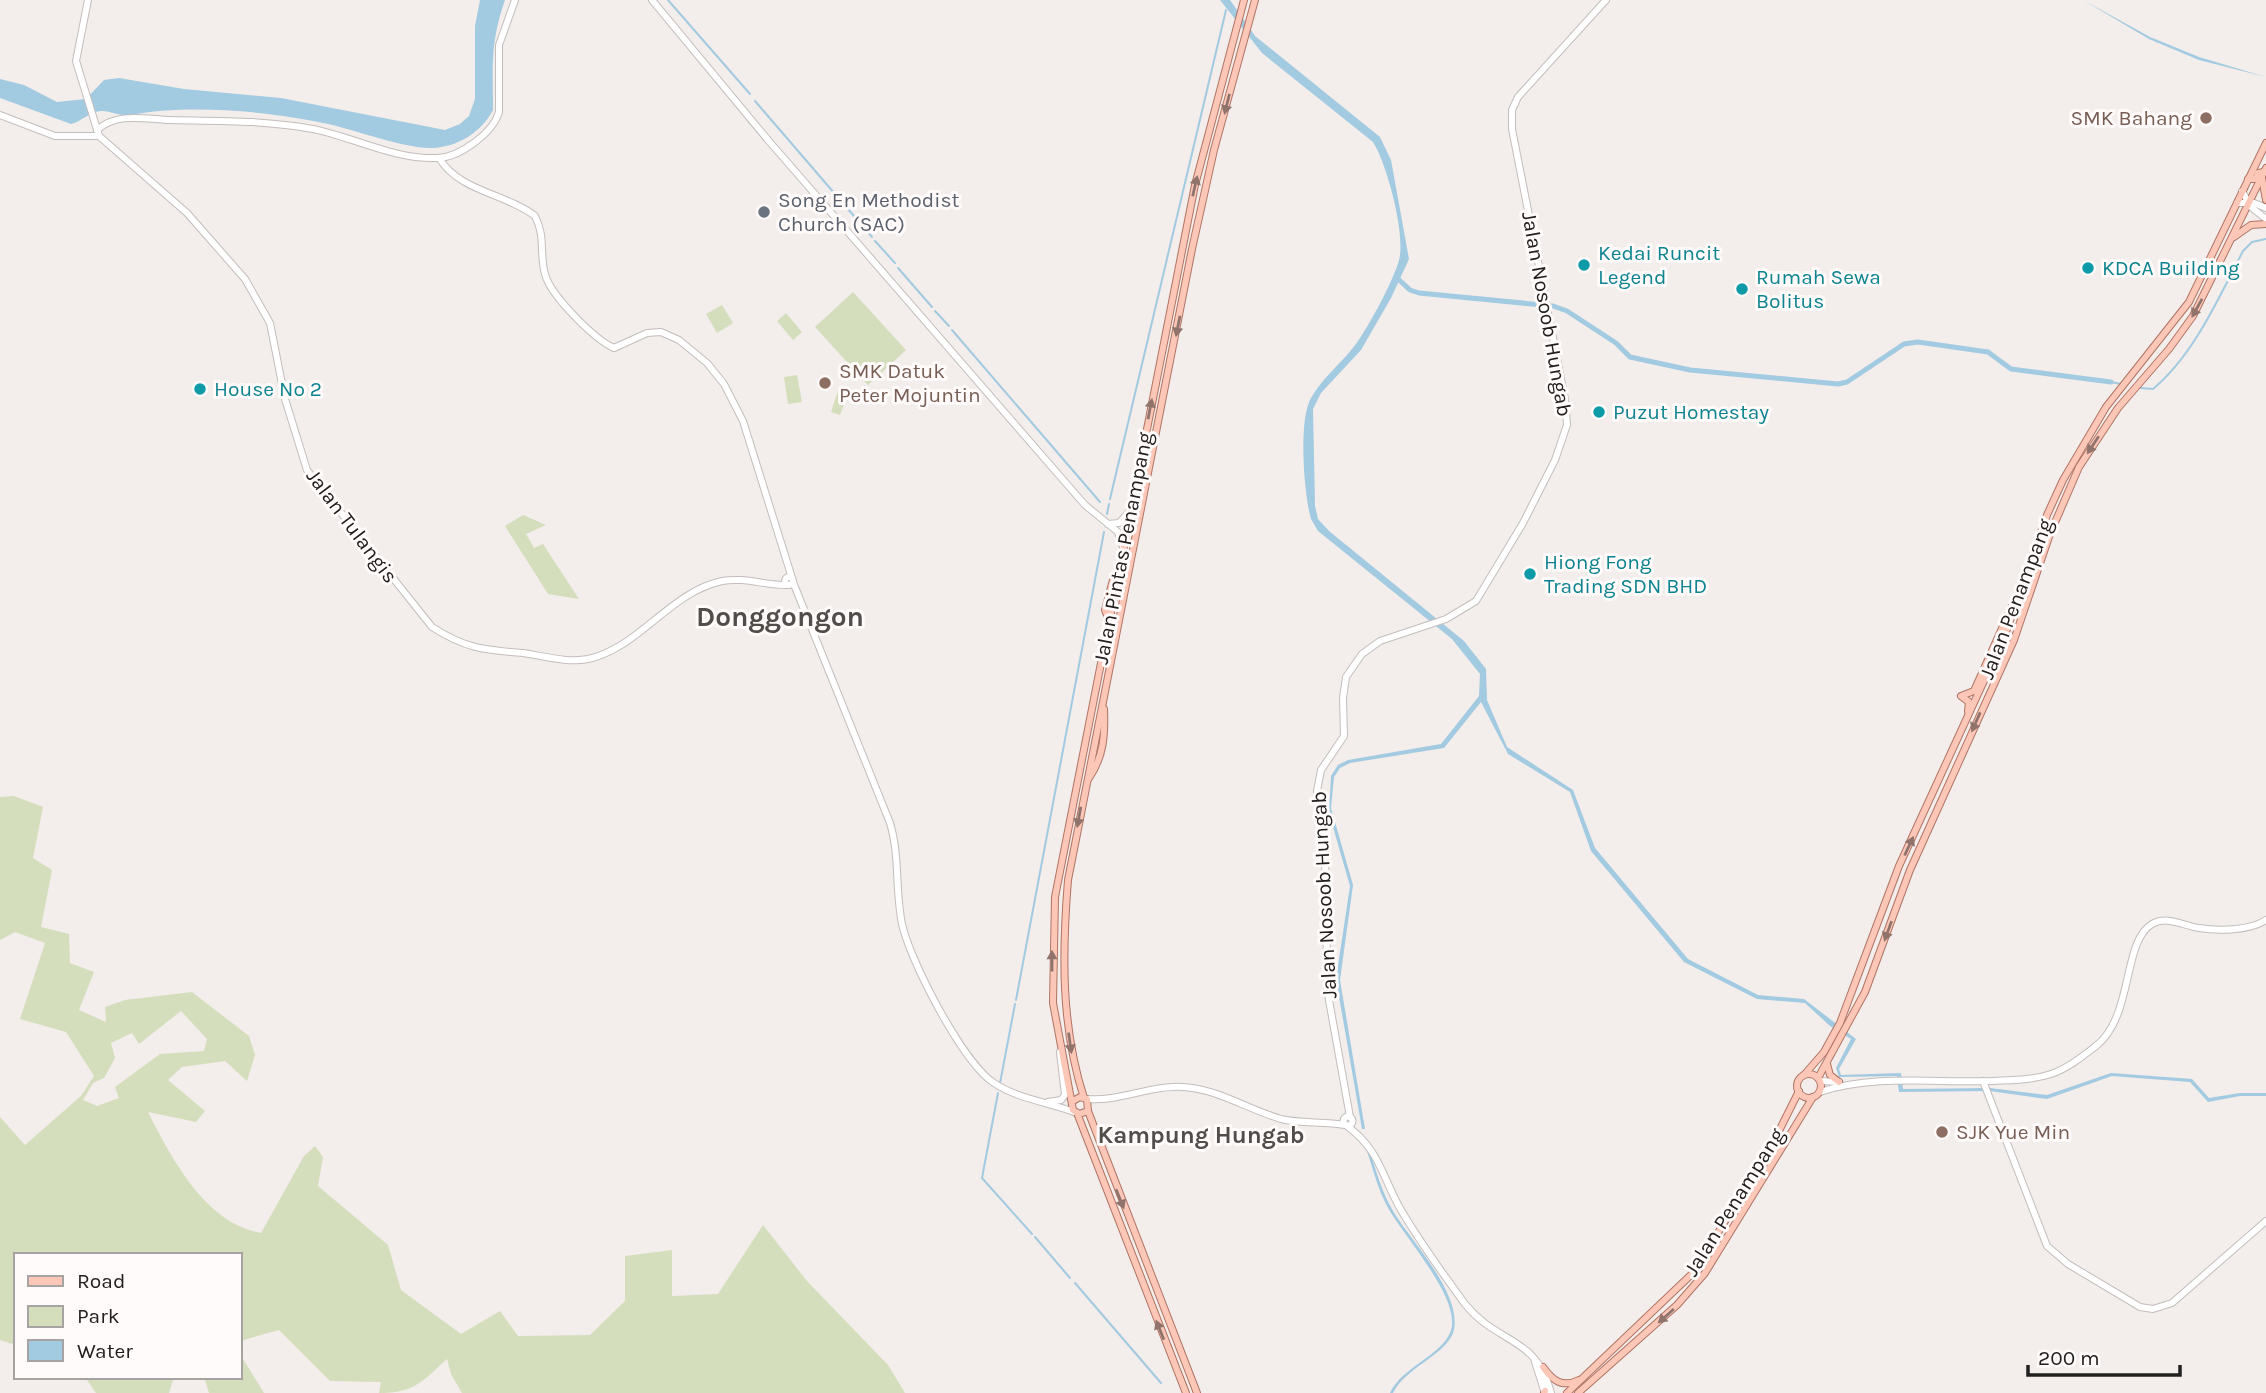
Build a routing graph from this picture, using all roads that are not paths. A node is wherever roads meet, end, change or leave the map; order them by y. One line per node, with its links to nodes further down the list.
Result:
1 (88, 0): 8 (main road, Jalan Tulangis)
2 (515, 0): 10 (main road)
3 (652, 0): 23 (main road)
4 (1244, 0): 22 (main road, Jalan Pintas Penampang, one-way to 4)
5 (1255, 0): 27 (main road, Jalan Pintas Penampang, one-way to 27)
6 (1606, 0): 55 (main road, Jalan Nosoob Hungab)
7 (0, 115): 8 (main road)
8 (98, 133): 10 (main road); 25 (main road, Jalan Tulangis)
9 (2266, 143): 12 (main road, Jalan Penampang)
10 (439, 158): 25 (main road)
11 (2264, 172): 12 (main road); 14 (main road); 16 (main road, Jalan Penampang)
12 (2248, 179): 13 (main road, Jalan Penampang)
13 (2242, 191): 15 (main road, Jalan Penampang); 16 (main road)
14 (2266, 200)
15 (2237, 202): 16 (main road); 19 (main road, Jalan Penampang)
16 (2248, 202): 17 (main road); 18 (main road); 20 (main road, Jalan Penampang)
17 (2266, 208)
18 (2266, 221): 21 (main road)
19 (2227, 224): 20 (main road); 26 (main road, Jalan Penampang)
20 (2236, 229): 21 (main road, Jalan Penampang)
21 (2230, 241): 28 (main road, Jalan Penampang, one-way to 28)
22 (1130, 511): 23 (main road); 24 (main road, Jalan Pintas Penampang)
23 (1105, 522): 24 (main road)
24 (1123, 549): 30 (main road, Jalan Pintas Penampang)
25 (788, 582): 52 (main road)
26 (2015, 601): 29 (main road, Jalan Penampang); 32 (main road)
27 (1122, 605): 30 (main road); 31 (main road, Jalan Pintas Penampang)
28 (2024, 608): 29 (main road); 38 (main road, Jalan Penampang, one-way to 38)
29 (2011, 617): 32 (main road, Jalan Penampang)
30 (1109, 620): 34 (main road, Jalan Pintas Penampang)
31 (1104, 696): 33 (main road, Jalan Pintas Penampang); 35 (main road)
32 (1967, 720): 38 (main road, Jalan Penampang, one-way to 32)
33 (1098, 726): 34 (main road); 35 (main road); 36 (main road, Jalan Pintas Penampang)
34 (1086, 734): 39 (main road, Jalan Pintas Penampang, one-way to 34)
35 (1105, 735): 36 (main road)
36 (1086, 782): 49 (main road, Jalan Pintas Penampang, one-way to 49)
37 (2266, 920): 43 (main road)
38 (1836, 1038): 40 (main road, Jalan Penampang); 41 (main road, Jalan Penampang)
39 (1060, 1052): 51 (main road, Jalan Pintas Penampang); 52 (main road)
40 (1827, 1064): 42 (main road, Jalan Penampang); 44 (main road)
41 (1804, 1075): 42 (main road); 46 (main road)
42 (1819, 1080): 44 (main road); 47 (main road)
43 (1983, 1081): 45 (main road); 56 (main road)
44 (1839, 1082): 45 (main road)
45 (1854, 1084): 47 (main road)
46 (1799, 1091): 48 (main road); 59 (main road, Jalan Penampang)
47 (1820, 1092): 48 (main road)
48 (1813, 1097): 64 (main road, Jalan Penampang, one-way to 64)
49 (1086, 1099): 50 (main road); 51 (main road); 53 (main road, Jalan Pintas Penampang)
50 (1106, 1100): 53 (main road); 55 (main road)
51 (1073, 1101): 54 (main road, Jalan Pintas Penampang)
52 (1046, 1102): 54 (main road)
53 (1088, 1110): 54 (main road); 63 (main road, one-way to 63)
54 (1076, 1113): 62 (main road, one-way to 54)
55 (1347, 1121): 57 (main road)
56 (2266, 1221)
57 (1528, 1349): 58 (main road); 60 (main road)
58 (1543, 1367): 59 (main road); 60 (main road)
59 (1589, 1374): 61 (main road, Jalan Penampang)
60 (1546, 1392)
61 (1568, 1392)
62 (1186, 1393)
63 (1197, 1393)
64 (1578, 1393)

